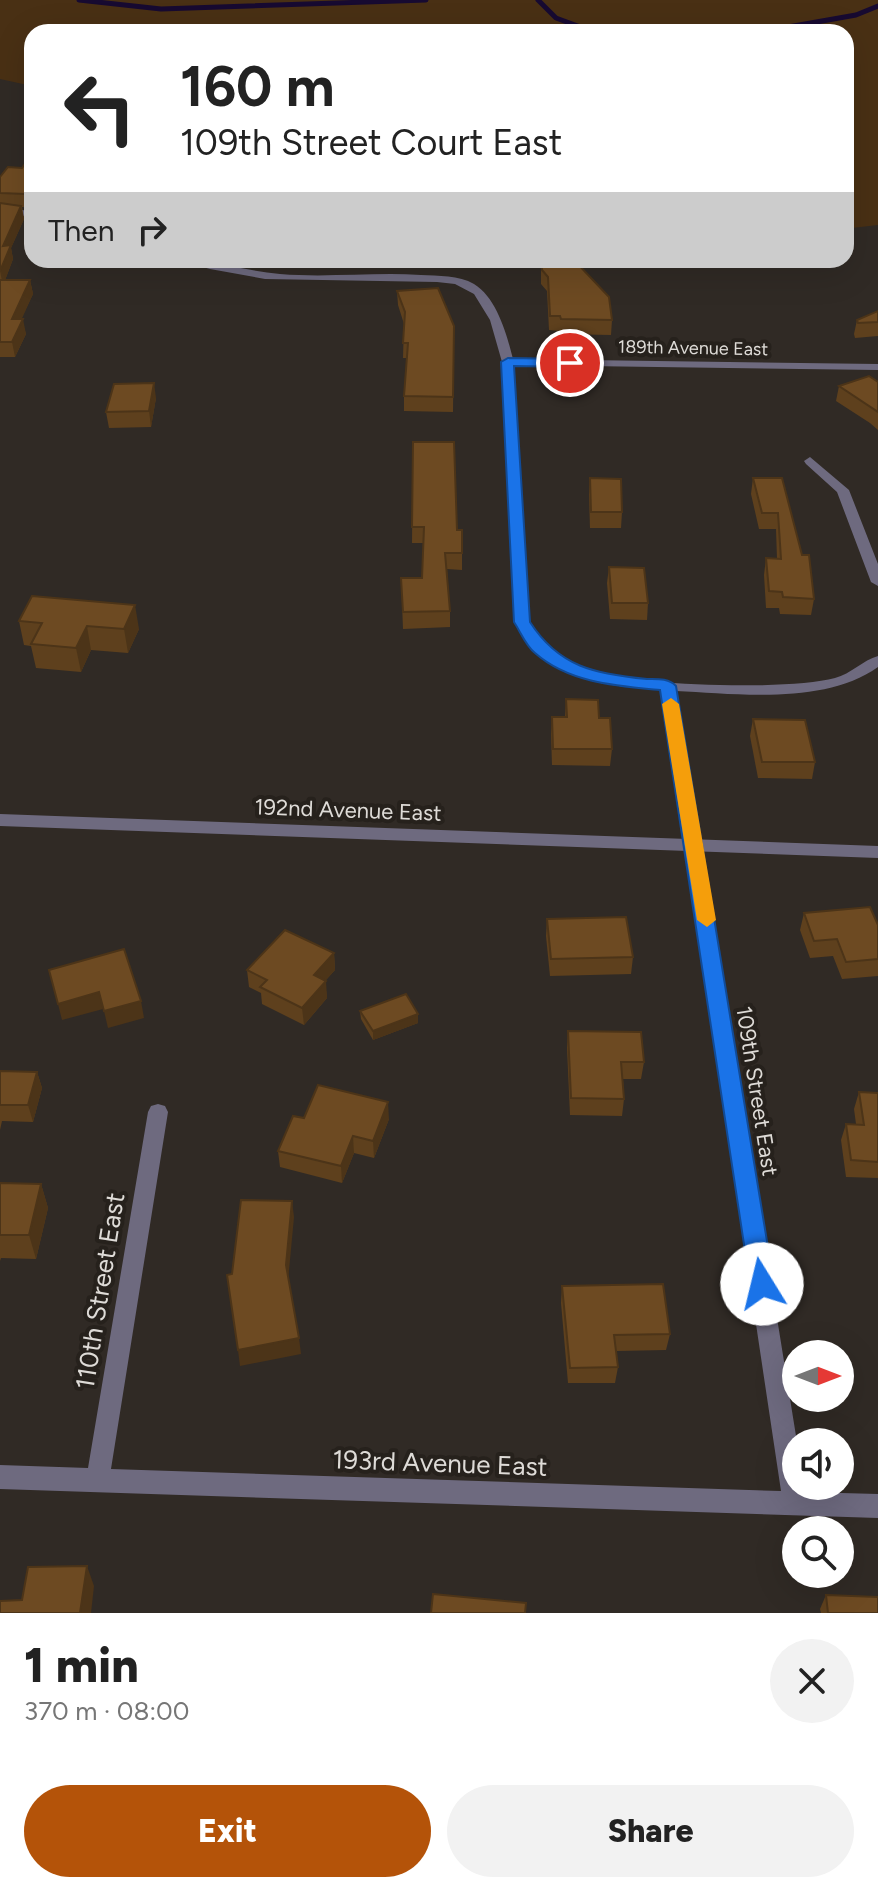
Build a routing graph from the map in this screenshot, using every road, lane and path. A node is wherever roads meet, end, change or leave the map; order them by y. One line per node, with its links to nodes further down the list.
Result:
1 (0, 211): 2 (street)
2 (24, 213)
3 (232, 268): 4 (street)
4 (508, 362): 5 (street, 189th Avenue East); 9 (street)
5 (878, 367)
6 (810, 461): 7 (street)
7 (878, 582)
8 (878, 660): 9 (street)
9 (668, 686): 11 (street, 109th Street East)
10 (0, 820): 11 (street, 192nd Avenue East)
11 (695, 844): 12 (street, 192nd Avenue East); 16 (street, 109th Street East)
12 (878, 852)
13 (158, 1112): 15 (street, 110th Street East)
14 (0, 1477): 15 (street, 193rd Avenue East)
15 (98, 1480): 16 (street, 193rd Avenue East)
16 (795, 1503): 17 (street, 193rd Avenue East)
17 (878, 1506)

